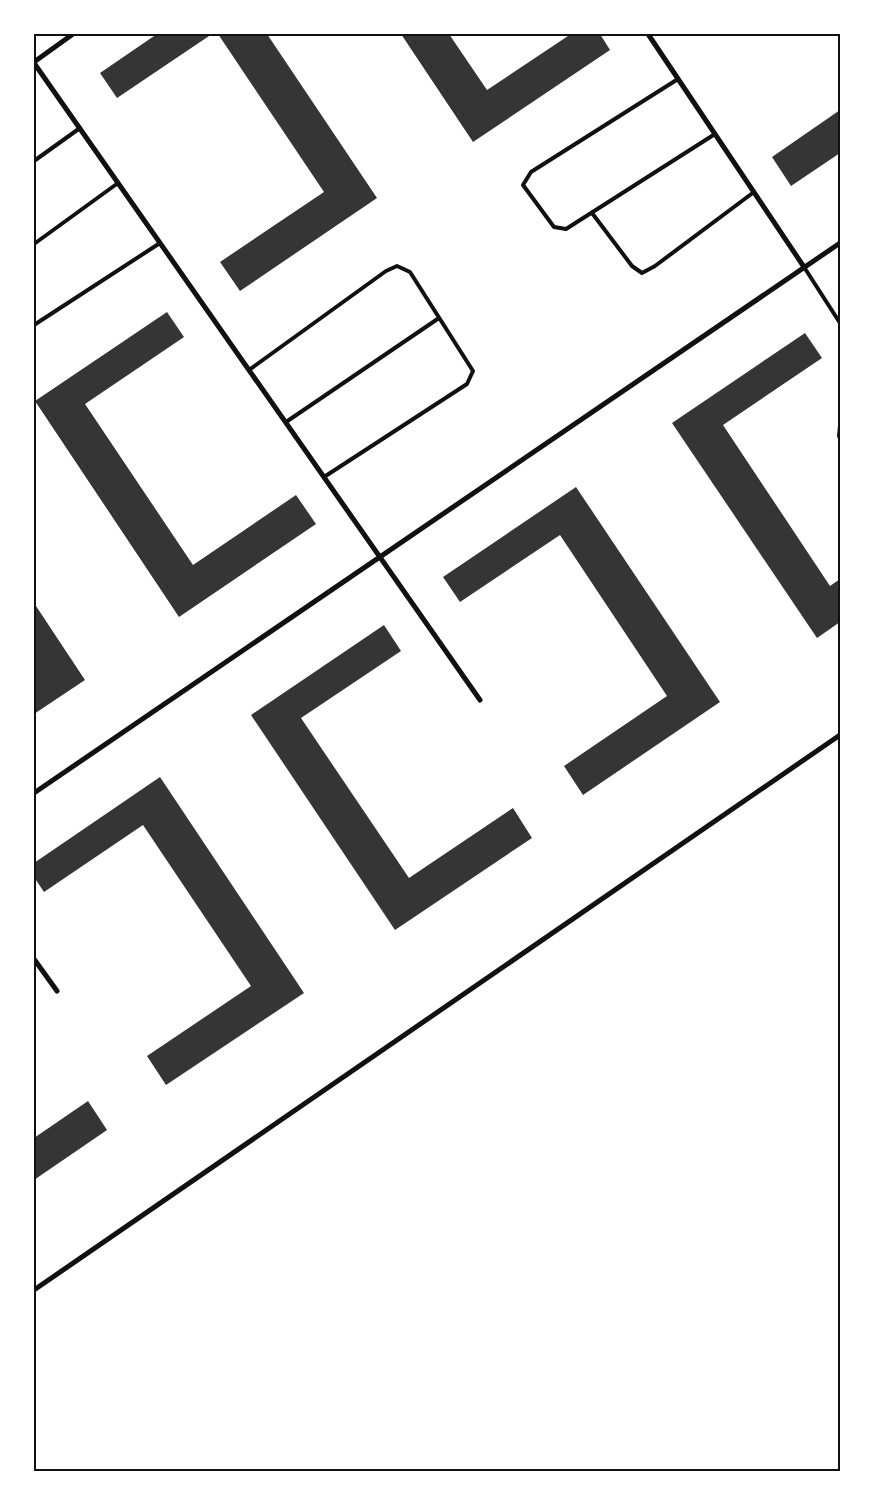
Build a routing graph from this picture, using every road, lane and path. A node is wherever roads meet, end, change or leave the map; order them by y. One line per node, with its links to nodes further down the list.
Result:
1 (74, 34): 3 (street)
2 (648, 34): 4 (street)
3 (34, 62): 5 (street)
4 (678, 79): 6 (street); 10 (lane)
5 (80, 128): 7 (lane); 8 (street)
6 (715, 134): 9 (street); 10 (lane)
7 (34, 160)
8 (118, 183): 11 (street); 13 (lane)
9 (754, 192): 10 (lane); 14 (street)
10 (592, 213)
11 (160, 243): 17 (lane); 18 (street)
12 (840, 243): 14 (street)
13 (34, 244)
14 (804, 267): 16 (lane); 23 (street)
15 (439, 318): 18 (lane); 19 (lane); 22 (lane)
16 (840, 323)
17 (34, 325)
18 (249, 370): 19 (street)
19 (286, 422): 22 (street)
20 (840, 426): 21 (lane)
21 (840, 438)
22 (324, 478): 23 (street)
23 (380, 557): 24 (street); 26 (street)
24 (480, 700)
25 (840, 735): 29 (street)
26 (34, 792)
27 (34, 959): 28 (street)
28 (57, 991)
29 (34, 1290)

